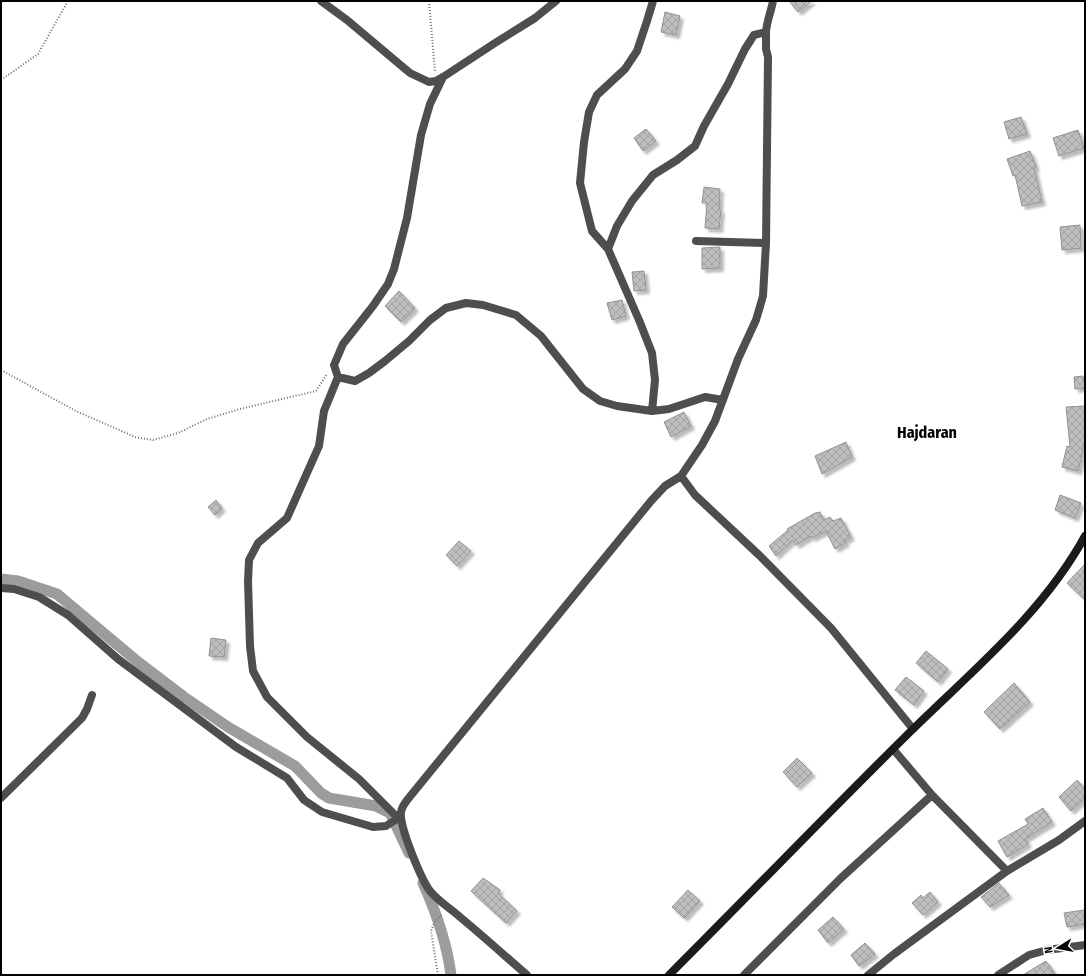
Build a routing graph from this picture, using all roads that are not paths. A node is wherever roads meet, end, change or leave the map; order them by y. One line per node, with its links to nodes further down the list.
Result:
1 (321, 1): 6 (street)
2 (556, 1): 6 (street)
3 (653, 1): 9 (street)
4 (772, 1): 5 (street)
5 (766, 32): 8 (street); 9 (street)
6 (439, 79): 10 (street)
7 (696, 241): 8 (street)
8 (766, 243): 11 (street)
9 (608, 249): 12 (street)
10 (338, 377): 12 (street); 21 (street)
11 (723, 400): 12 (street); 13 (street)
12 (652, 411)
13 (681, 476): 17 (street); 21 (street)
14 (1085, 536): 17 (main road)
15 (1, 588): 21 (street)
16 (92, 695): 20 (street)
17 (913, 729): 18 (main road)
18 (893, 749): 19 (street); 26 (main road)
19 (932, 795): 23 (street); 27 (street)
20 (1, 798)
21 (398, 818): 25 (street)
22 (1085, 821): 23 (street)
23 (1007, 871): 28 (street)
24 (1085, 945): 29 (street)
25 (527, 975)
26 (669, 975)
27 (744, 975)
28 (868, 975)
29 (998, 975)

